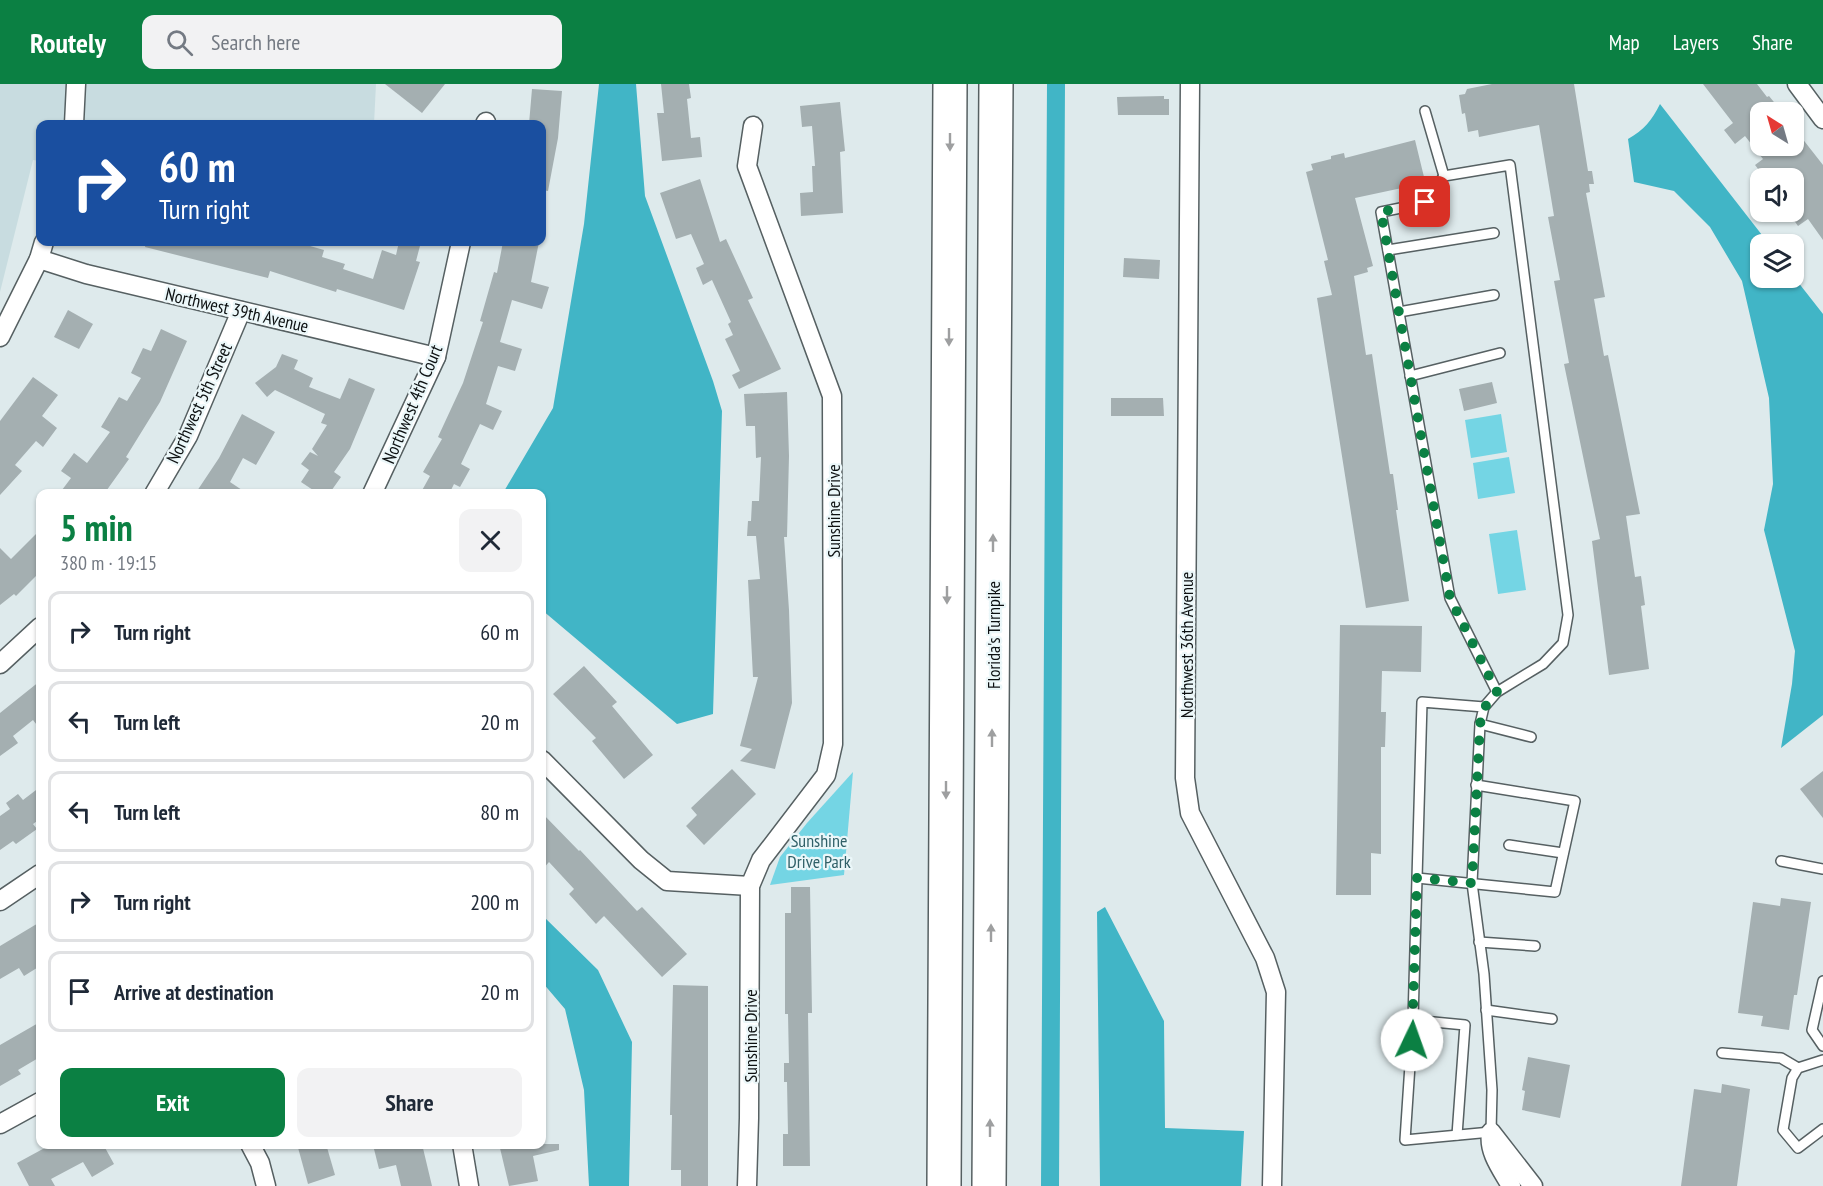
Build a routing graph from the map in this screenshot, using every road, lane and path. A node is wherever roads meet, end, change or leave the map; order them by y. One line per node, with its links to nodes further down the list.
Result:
1 (76, 84): 8 (street)
2 (950, 84): 61 (highway, one-way to 61)
3 (996, 84): 62 (highway, Florida's Turnpike, one-way to 3)
4 (1190, 84): 63 (street, Northwest 36th Avenue)
5 (1797, 84): 7 (street)
6 (1425, 111): 10 (lane)
7 (1823, 119)
8 (74, 120)
9 (753, 126): 39 (street, Sunshine Drive)
10 (1444, 176): 14 (lane); 26 (lane)
11 (1494, 233): 14 (lane)
12 (460, 246): 20 (street, Northwest 4th Court)
13 (41, 250): 16 (street, Northwest 39th Avenue); 18 (street)
14 (1388, 250): 17 (lane)
15 (1494, 295): 17 (lane)
16 (241, 311): 20 (street, Northwest 39th Avenue); 22 (street, Northwest 5th Street)
17 (1399, 312): 21 (lane)
18 (0, 337)
19 (1500, 353): 21 (lane)
20 (436, 357): 23 (street, Northwest 4th Court)
21 (1410, 376): 26 (lane)
22 (157, 489)
23 (374, 489)
24 (36, 631): 25 (street)
25 (0, 664)
26 (1497, 692): 27 (lane)
27 (1484, 708): 28 (lane); 37 (lane)
28 (1480, 724): 29 (lane); 31 (lane)
29 (1531, 737)
30 (546, 764): 39 (street)
31 (1476, 785): 33 (lane); 38 (lane)
32 (1509, 845): 33 (lane)
33 (1563, 853): 38 (lane)
34 (1781, 861): 35 (lane)
35 (1823, 869)
36 (36, 877): 40 (street)
37 (1417, 878): 38 (lane); 46 (lane)
38 (1472, 883): 41 (lane)
39 (750, 886): 60 (street, Sunshine Drive)
40 (0, 901)
41 (1479, 942): 42 (lane); 44 (lane)
42 (1535, 946)
43 (1823, 981): 47 (lane)
44 (1486, 1010): 45 (lane); 54 (lane)
45 (1551, 1019)
46 (1413, 1020): 55 (lane); 55 (lane)
47 (1823, 1046)
48 (1722, 1053): 50 (lane)
49 (1823, 1060): 50 (lane)
50 (1798, 1068): 53 (lane)
51 (36, 1104): 52 (street)
52 (0, 1124)
53 (1823, 1129)
54 (1491, 1132): 55 (lane); 64 (street); 65 (street)
55 (1457, 1135)
56 (253, 1149): 58 (street)
57 (463, 1149): 59 (street)
58 (266, 1186)
59 (469, 1186)
60 (747, 1186)
61 (944, 1186)
62 (989, 1186)
63 (1272, 1186)
64 (1510, 1186)
65 (1533, 1186)

